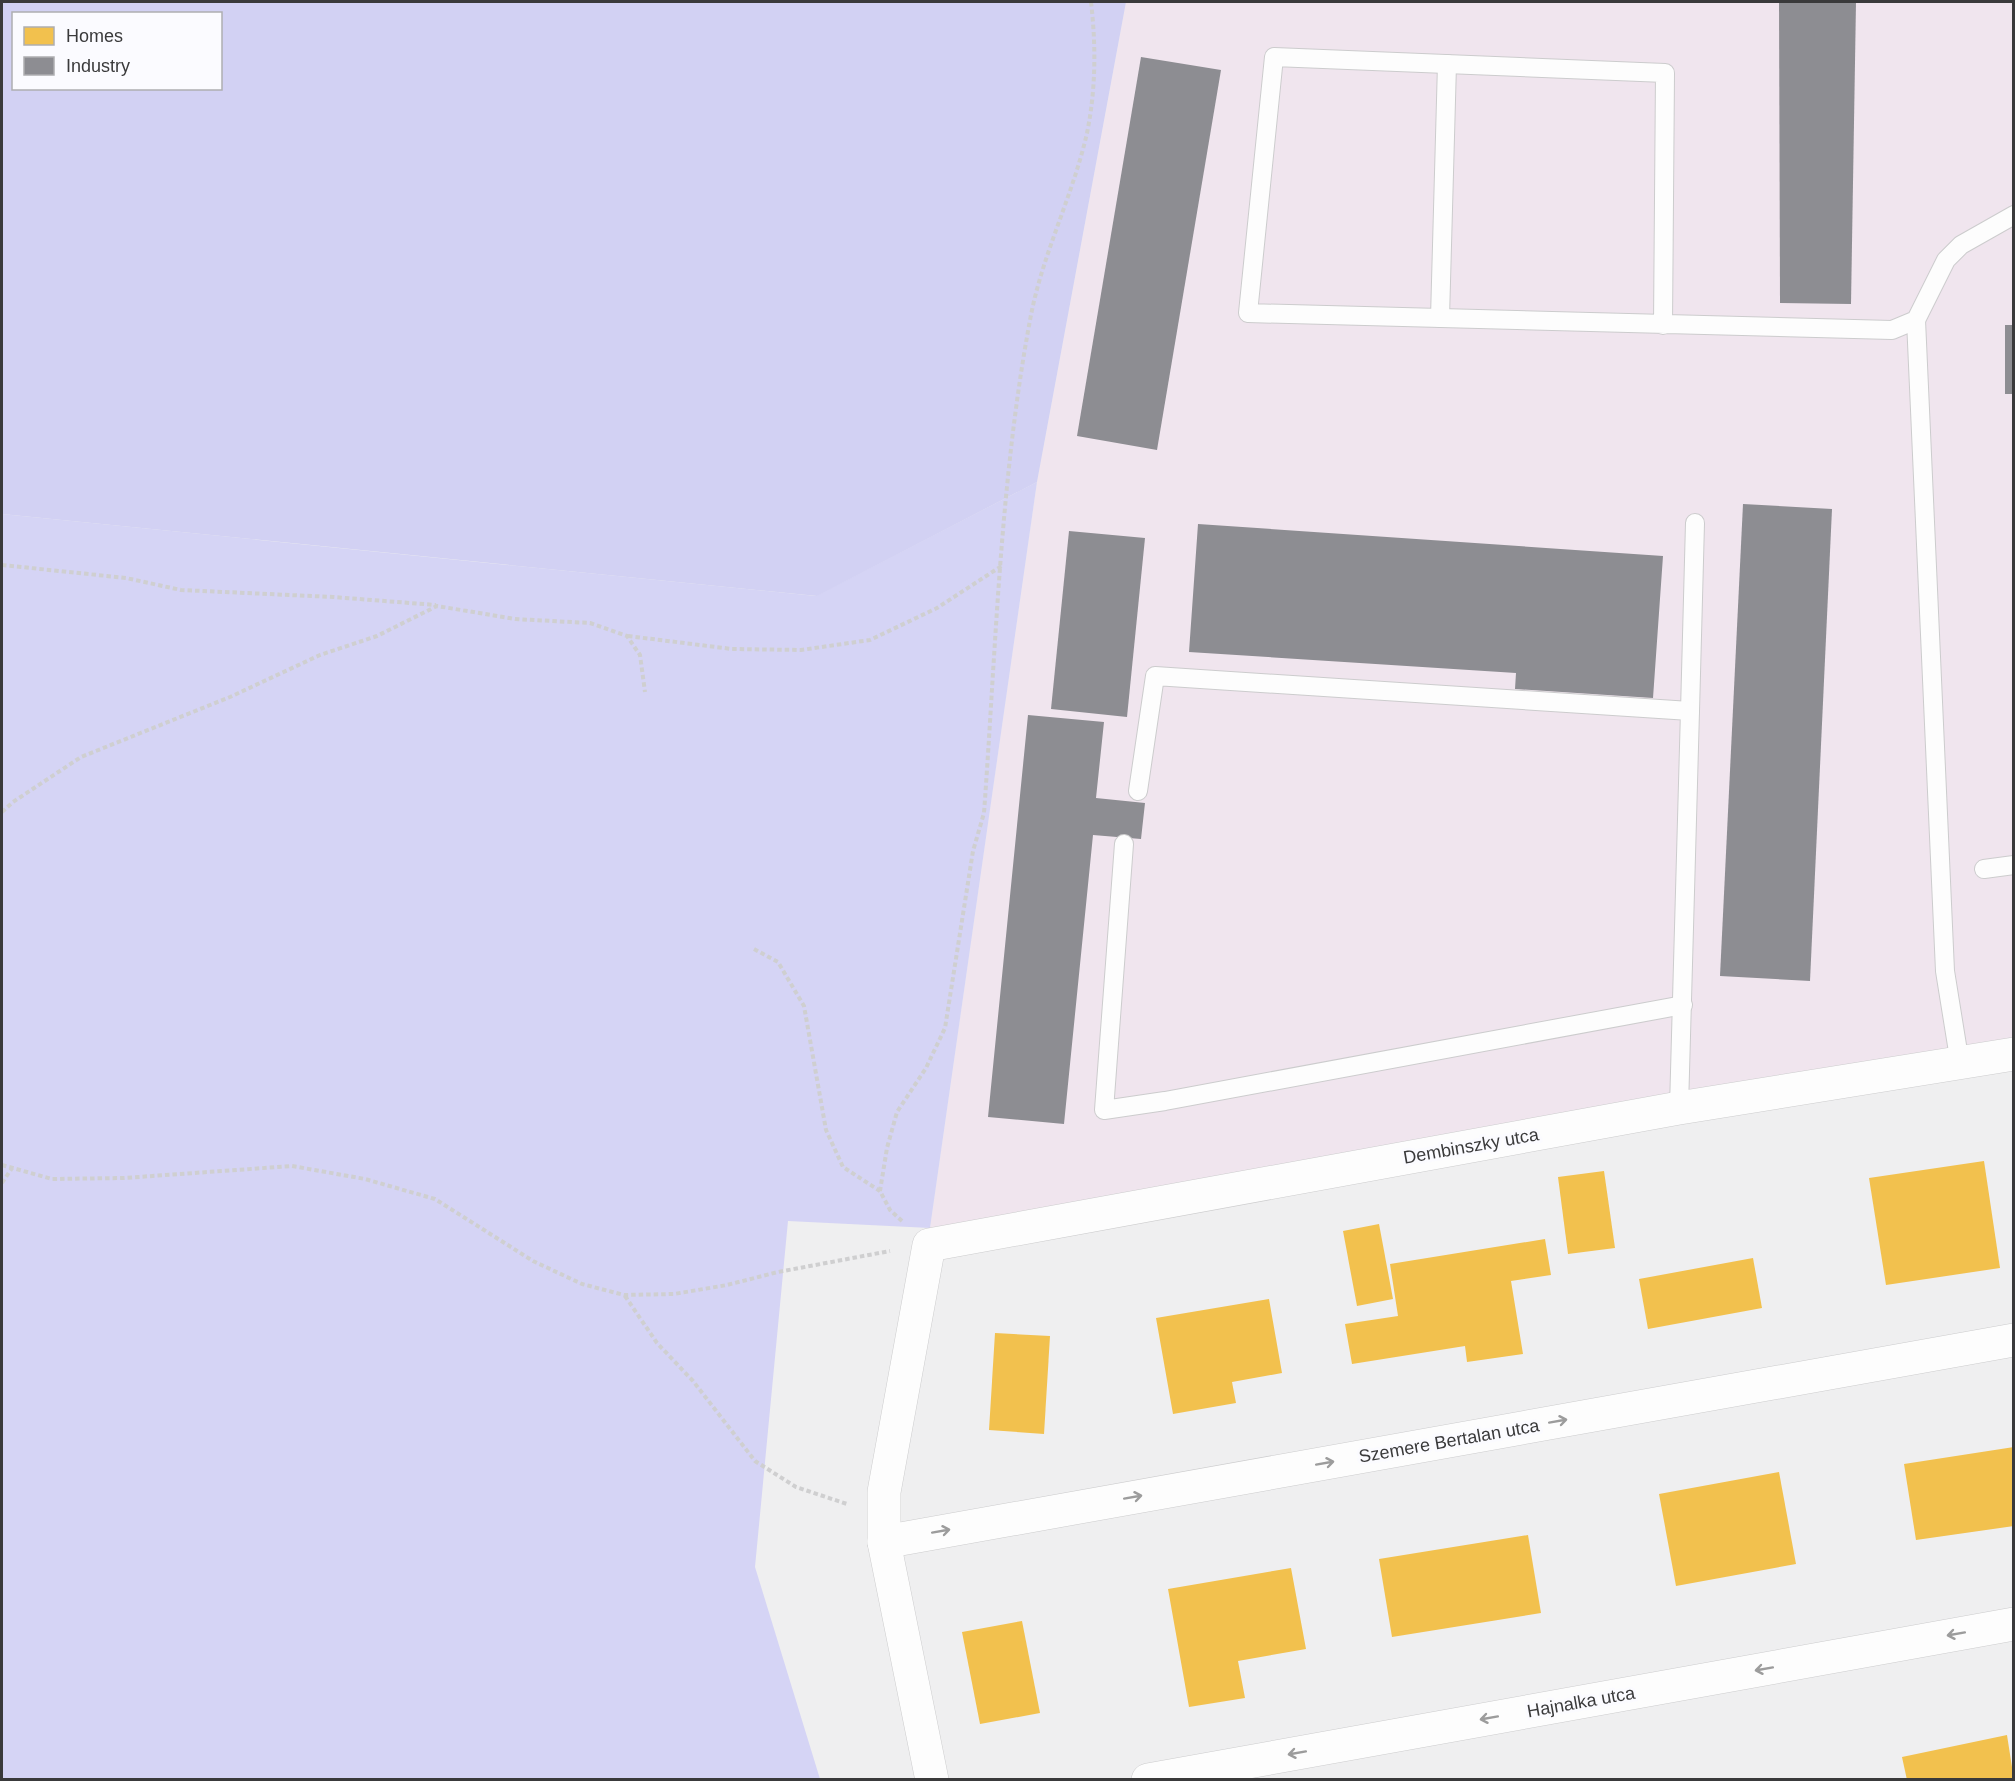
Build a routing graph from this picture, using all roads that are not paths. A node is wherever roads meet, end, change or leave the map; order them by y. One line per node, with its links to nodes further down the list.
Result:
1 (1448, 64): 3 (lane); 3 (lane); 5 (lane)
2 (2013, 215): 4 (lane)
3 (1440, 318): 5 (lane)
4 (1916, 320): 5 (lane); 14 (lane)
5 (1663, 325)
6 (1695, 523): 7 (lane)
7 (1690, 711): 8 (lane); 12 (lane)
8 (1138, 791)
9 (1124, 844): 12 (lane)
10 (2013, 865): 11 (lane)
11 (1984, 869)
12 (1683, 1005): 15 (lane)
13 (2013, 1054): 14 (street, Dembinszky utca)
14 (1960, 1064): 15 (street, Dembinszky utca)
15 (1679, 1108): 17 (street, Dembinszky utca)
16 (2013, 1340): 17 (street, Szemere Bertalan utca, one-way to 16)
17 (884, 1542): 19 (street)
18 (2013, 1624): 20 (street, Hajnalka utca, one-way to 20)
19 (932, 1779)
20 (1148, 1779)

